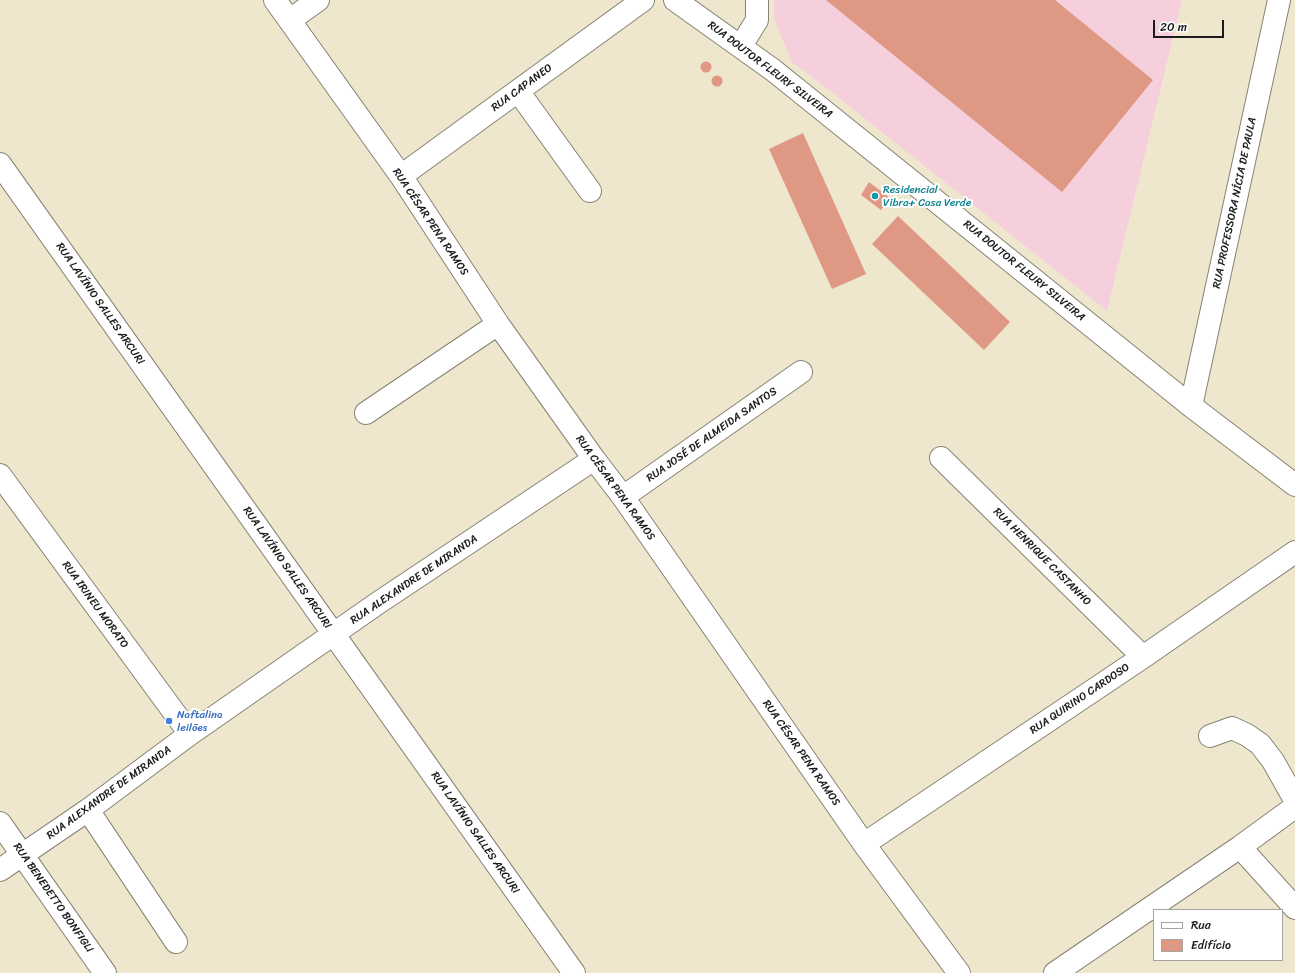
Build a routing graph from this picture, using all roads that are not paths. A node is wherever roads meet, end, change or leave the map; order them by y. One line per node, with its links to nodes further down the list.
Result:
1 (275, 0): 7 (street, RUA CÉSAR PENA RAMOS)
2 (318, 0): 7 (street)
3 (643, 0): 9 (street, RUA CAPANEO)
4 (675, 0): 8 (street, RUA DOUTOR FLEURY SILVEIRA)
5 (757, 0): 8 (street)
6 (1279, 0): 15 (street, RUA PROFESSORA NÍCIA DE PAULA)
7 (290, 20): 11 (street, RUA CÉSAR PENA RAMOS)
8 (741, 46): 15 (street, RUA DOUTOR FLEURY SILVEIRA)
9 (518, 91): 11 (street, RUA CAPANEO); 12 (street)
10 (0, 164): 23 (street, RUA LAVÍNIO SALLES ARCURI)
11 (400, 176): 13 (street, RUA CÉSAR PENA RAMOS)
12 (590, 191)
13 (498, 324): 16 (street); 18 (street, RUA CÉSAR PENA RAMOS)
14 (801, 372): 21 (street, RUA JOSÉ DE ALMEIDA SANTOS)
15 (1191, 406): 20 (street, RUA DOUTOR FLEURY SILVEIRA)
16 (366, 413)
17 (941, 458): 24 (street, RUA HENRIQUE CASTANHO)
18 (594, 459): 21 (street, RUA CÉSAR PENA RAMOS); 23 (street, RUA ALEXANDRE DE MIRANDA)
19 (0, 475): 25 (street, RUA IRINEU MORATO)
20 (1295, 485)
21 (623, 497): 31 (street, RUA CÉSAR PENA RAMOS)
22 (1295, 552): 24 (street, RUA QUIRINO CARDOSO)
23 (334, 634): 25 (street, RUA ALEXANDRE DE MIRANDA); 38 (street, RUA LAVÍNIO SALLES ARCURI)
24 (1144, 657): 31 (street, RUA QUIRINO CARDOSO)
25 (190, 734): 29 (street, RUA ALEXANDRE DE MIRANDA)
26 (1210, 736): 27 (street)
27 (1295, 800)
28 (1295, 807): 32 (street)
29 (88, 810): 33 (street, RUA ALEXANDRE DE MIRANDA); 36 (street)
30 (0, 823): 33 (street, RUA BENEDETTO BONFIGLI)
31 (864, 844): 39 (street, RUA CÉSAR PENA RAMOS)
32 (1240, 847): 35 (street); 40 (street)
33 (23, 855): 34 (street, RUA ALEXANDRE DE MIRANDA); 37 (street, RUA BENEDETTO BONFIGLI)
34 (0, 870)
35 (1295, 908)
36 (176, 942)
37 (105, 973)
38 (574, 973)
39 (959, 973)
40 (1055, 973)

